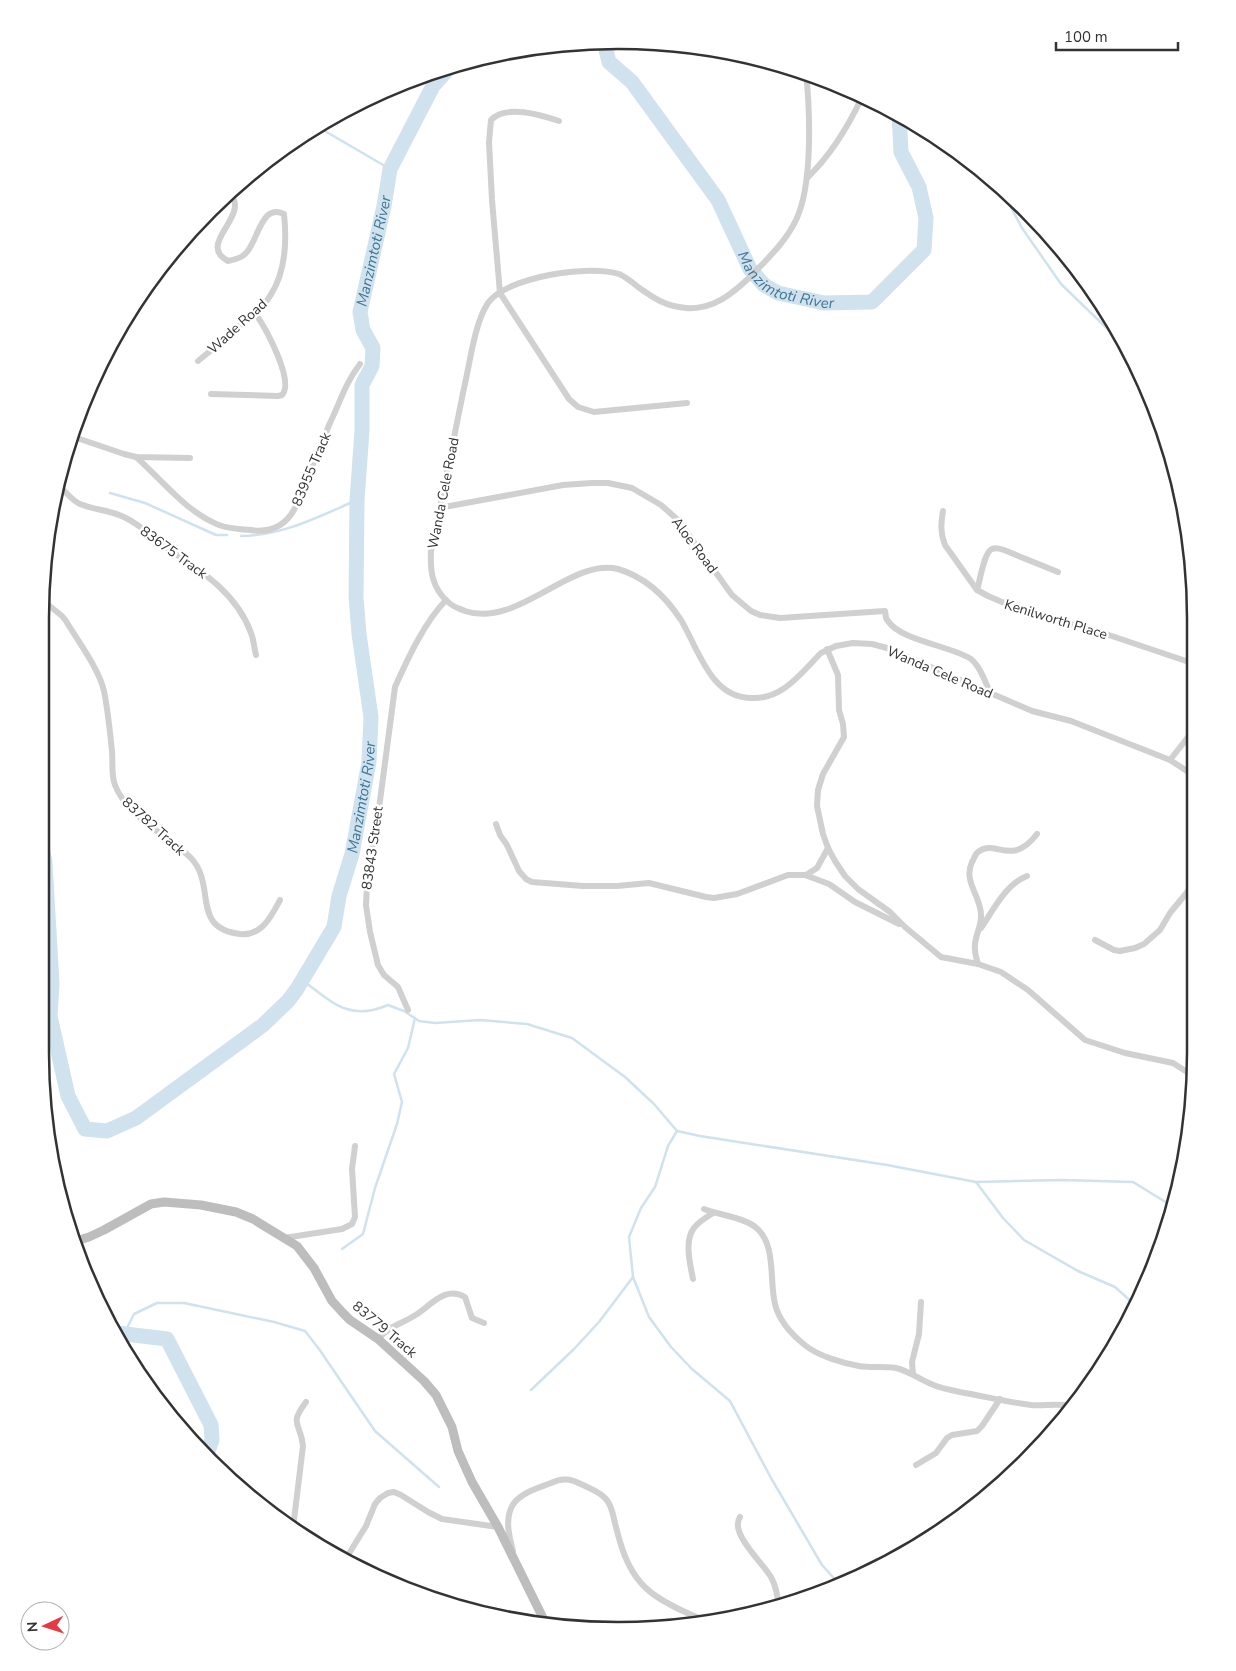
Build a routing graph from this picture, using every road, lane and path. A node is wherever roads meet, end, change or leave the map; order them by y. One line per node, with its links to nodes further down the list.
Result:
1 (806, 81): 4 (street, Wanda Cele Road)
2 (860, 102): 4 (street)
3 (559, 121): 6 (street)
4 (807, 178): 6 (street, Wanda Cele Road)
5 (233, 199): 7 (street, Wade Road)
6 (500, 293): 11 (street); 16 (street, Wanda Cele Road)
7 (255, 313): 8 (street, Wade Road); 10 (street)
8 (198, 361)
9 (360, 364): 13 (street, 83955 Track)
10 (211, 394)
11 (687, 403)
12 (78, 438): 13 (street)
13 (136, 457): 14 (street)
14 (190, 458)
15 (64, 489): 23 (street, 83675 Track)
16 (439, 508): 20 (street, Wanda Cele Road); 25 (street, Aloe Road)
17 (943, 511): 19 (street, Kenilworth Place)
18 (1058, 572): 19 (street)
19 (977, 590): 24 (street, Kenilworth Place)
20 (446, 600): 22 (street, Wanda Cele Road); 40 (street, 83843 Street)
21 (49, 606): 35 (street, 83782 Track)
22 (827, 649): 25 (street, Wanda Cele Road); 31 (street)
23 (256, 655)
24 (1187, 661)
25 (990, 693): 27 (street, Wanda Cele Road)
26 (1187, 738): 27 (street)
27 (1170, 760): 28 (street, Wanda Cele Road)
28 (1187, 771)
29 (496, 824): 32 (street)
30 (1037, 834): 37 (street)
31 (828, 848): 32 (street); 36 (street)
32 (805, 875): 36 (street)
33 (1027, 876): 37 (street)
34 (1187, 892): 38 (street)
35 (280, 900)
36 (905, 927): 39 (street)
37 (977, 934): 39 (street)
38 (1095, 940)
39 (978, 964): 41 (street)
40 (408, 1010)
41 (1186, 1072)
42 (355, 1146): 45 (street)
43 (704, 1209): 44 (street)
44 (713, 1213): 47 (street); 51 (street)
45 (284, 1238): 46 (street, 83779 Track); 50 (street, 83779 Track)
46 (80, 1240)
47 (693, 1279)
48 (922, 1302): 51 (street)
49 (484, 1323): 50 (street)
50 (378, 1339): 58 (street, 83779 Track)
51 (913, 1374): 52 (street)
52 (1000, 1399): 54 (street); 55 (street)
53 (306, 1402): 57 (street)
54 (1066, 1405)
55 (916, 1465)
56 (740, 1517): 61 (street)
57 (294, 1521)
58 (498, 1527): 59 (street); 60 (street, 83779 Track)
59 (348, 1554)
60 (520, 1571): 62 (street); 63 (street, 83779 Track)
61 (777, 1599)
62 (695, 1616)
63 (542, 1617)

